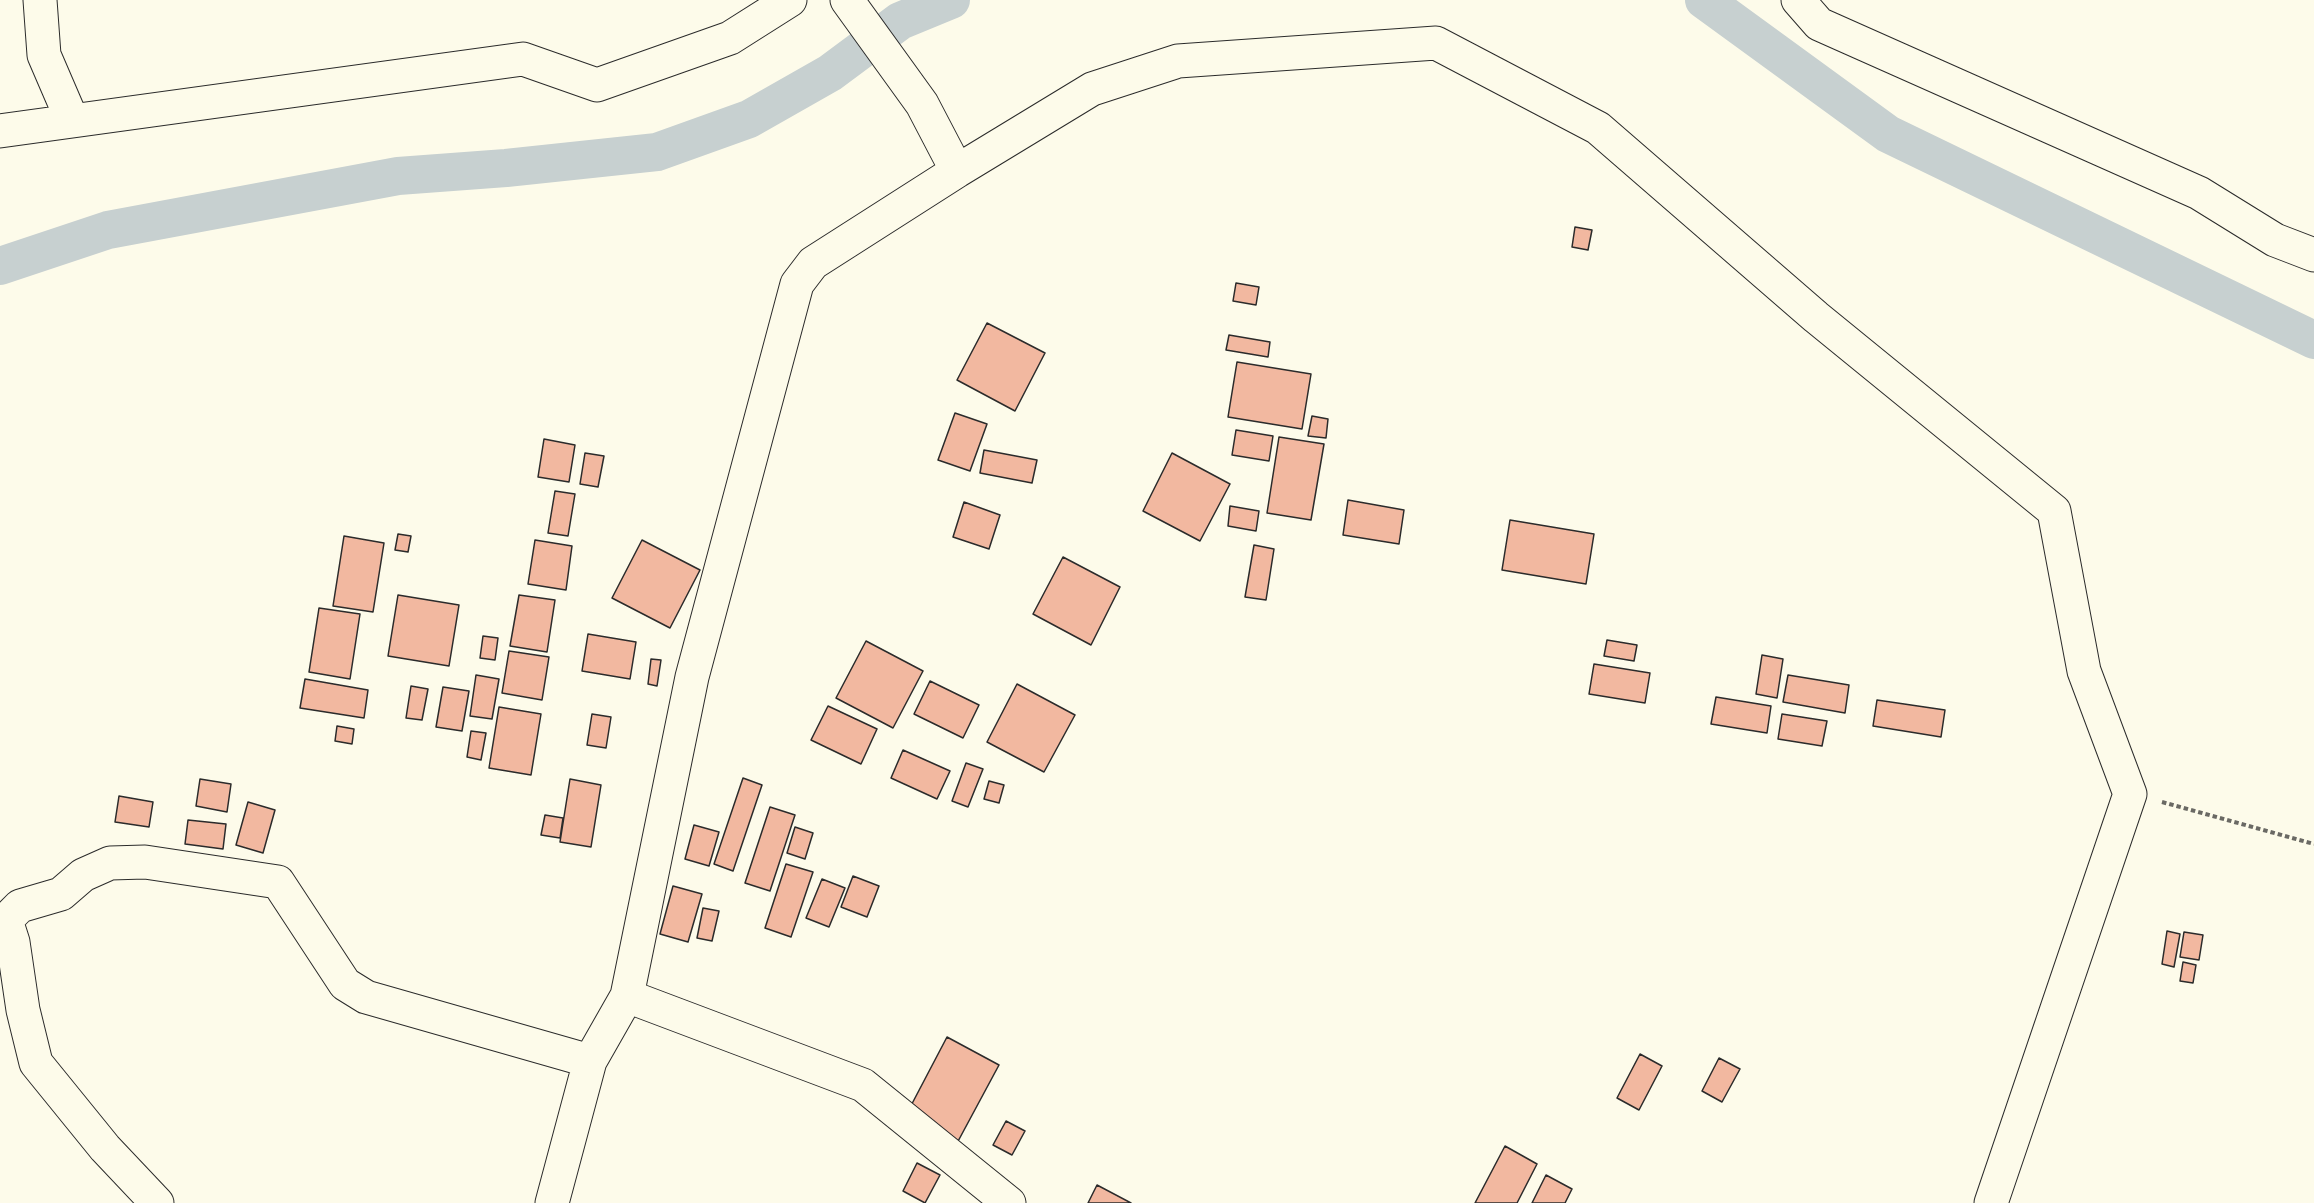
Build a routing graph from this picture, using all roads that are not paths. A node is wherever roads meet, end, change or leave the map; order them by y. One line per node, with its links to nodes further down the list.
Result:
1 (40, 0): 5 (street)
2 (789, 0): 5 (street)
3 (847, 0): 7 (street)
4 (1798, 0): 8 (street)
5 (72, 120): 6 (street)
6 (0, 130)
7 (957, 171): 9 (street); 14 (street)
8 (2314, 255)
9 (627, 996): 10 (street); 13 (street)
10 (590, 1061): 11 (street); 12 (street)
11 (157, 1203)
12 (552, 1203)
13 (1009, 1203)
14 (1991, 1203)

